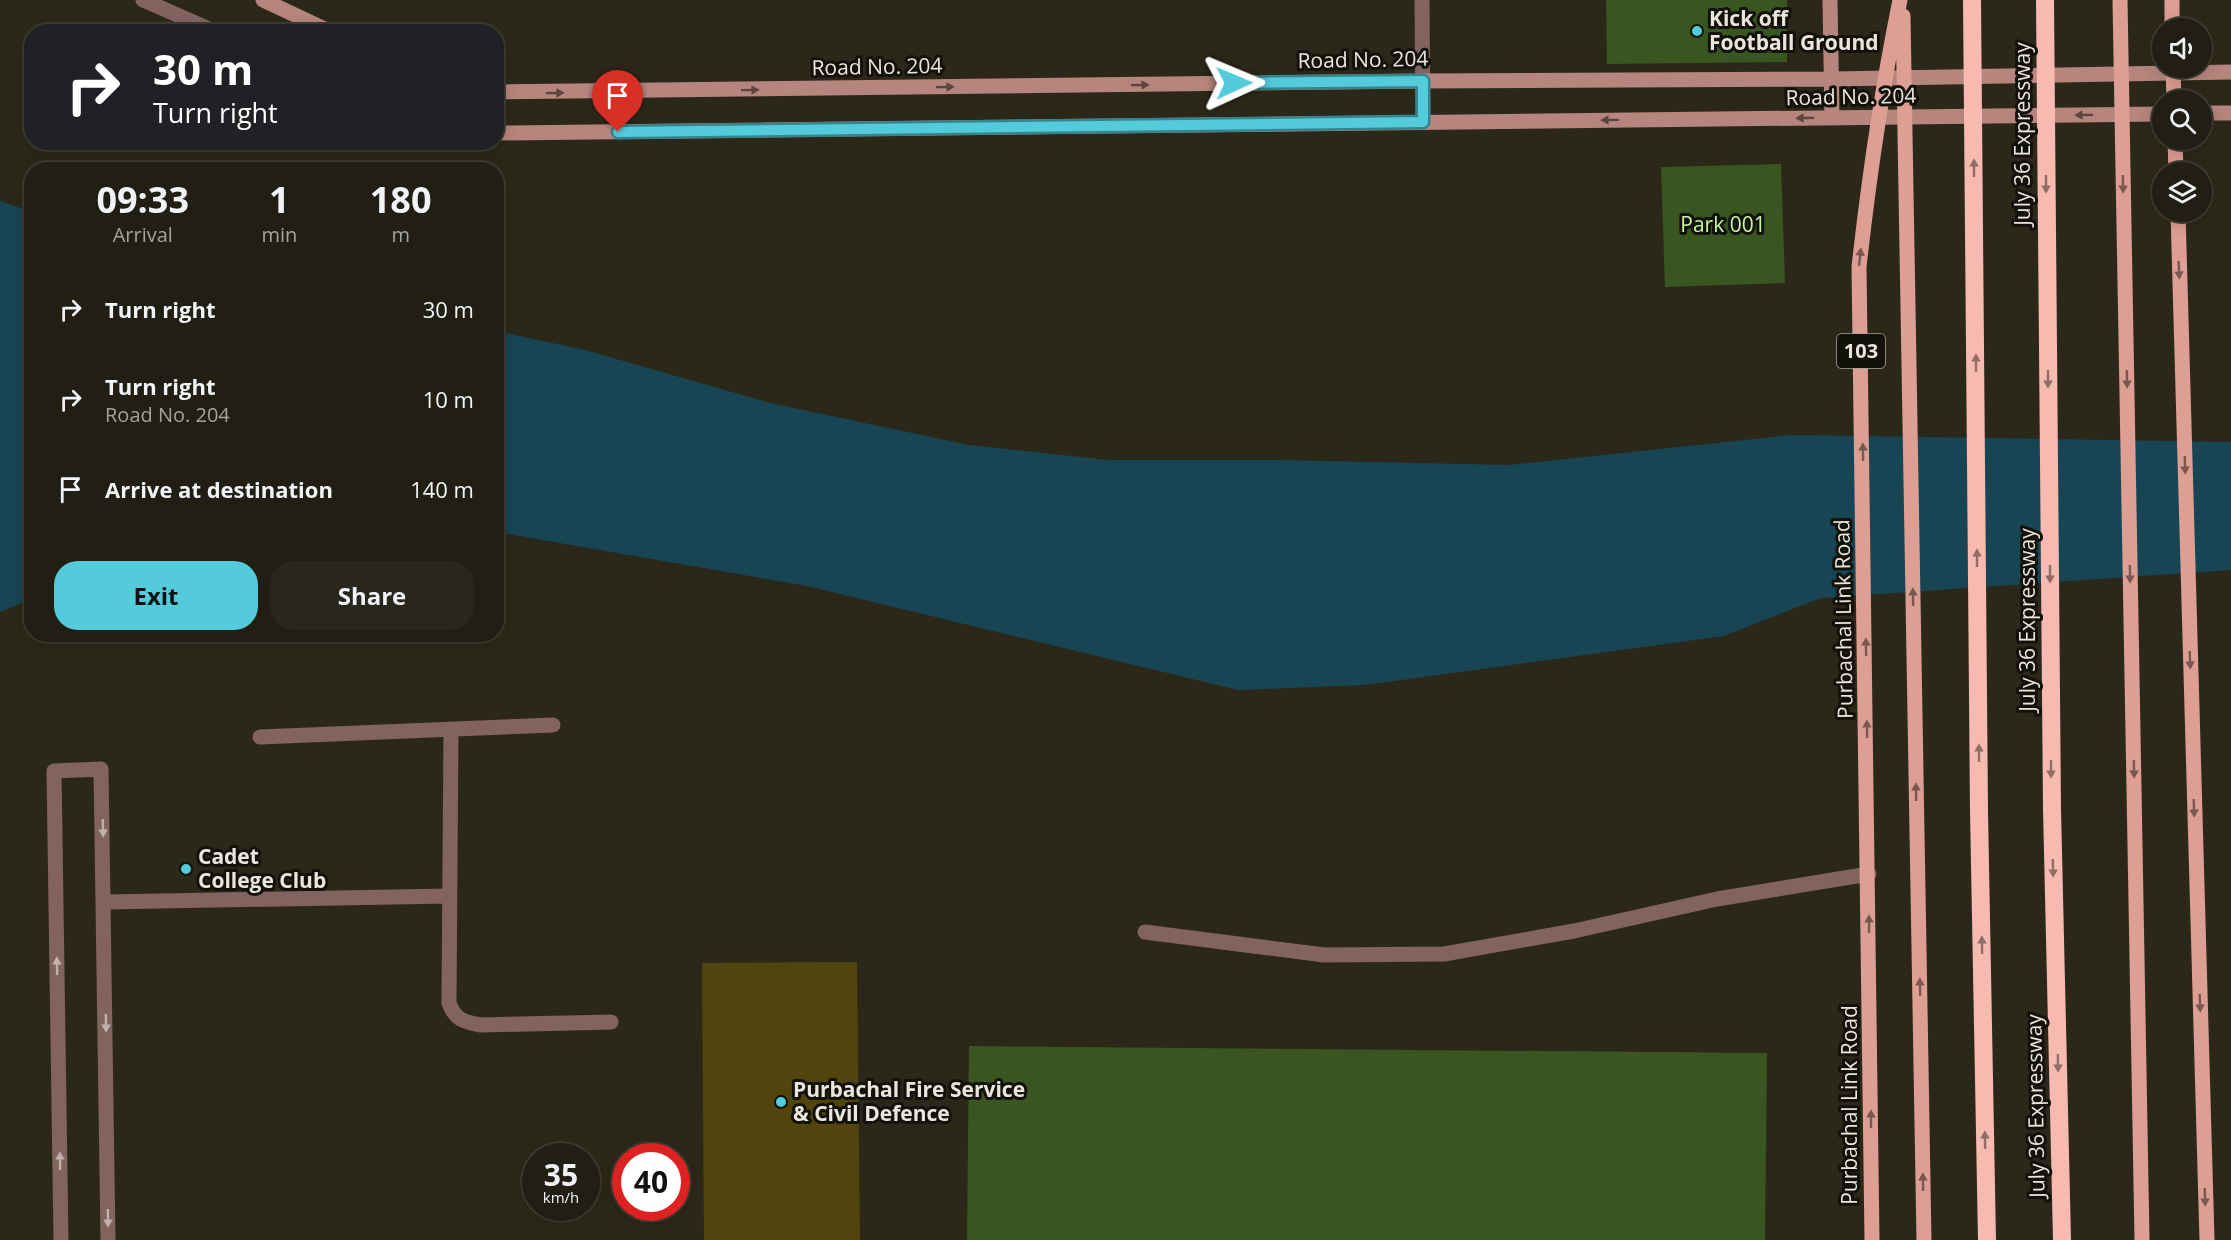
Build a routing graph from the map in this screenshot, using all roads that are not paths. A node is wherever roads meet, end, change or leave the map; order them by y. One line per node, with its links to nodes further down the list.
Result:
1 (143, 0): 11 (street)
2 (263, 0): 12 (street)
3 (1422, 0): 15 (street)
4 (1830, 0): 14 (street)
5 (1901, 0): 27 (main road, Purbachal Link Road / 103, one-way to 5); 35 (main road, one-way to 5)
6 (1972, 0): 36 (highway, one-way to 6)
7 (2045, 0): 37 (highway, July 36 Expressway, one-way to 37)
8 (2120, 0): 38 (main road, one-way to 38)
9 (2172, 0): 10 (main road)
10 (2172, 18)
11 (198, 24)
12 (313, 24)
13 (2231, 72): 14 (street, Road No. 204)
14 (1832, 79): 15 (street, Road No. 204); 20 (street)
15 (1423, 81): 16 (street, Road No. 204, one-way to 15); 21 (street)
16 (504, 92)
17 (2212, 113): 18 (street)
18 (2231, 113)
19 (2152, 114): 20 (street, Road No. 204, one-way to 20)
20 (1832, 118): 21 (street, Road No. 204, one-way to 21)
21 (1423, 122): 22 (street, Road No. 204)
22 (504, 133)
23 (2178, 222): 39 (main road, one-way to 39)
24 (553, 725): 25 (street)
25 (451, 729): 26 (street); 28 (street)
26 (260, 737)
27 (1869, 874): 30 (street); 34 (main road, Purbachal Link Road, one-way to 27)
28 (449, 896): 29 (street); 31 (street)
29 (105, 902): 32 (street, one-way to 29); 33 (street, one-way to 33)
30 (1145, 932)
31 (611, 1022)
32 (61, 1240)
33 (108, 1240)
34 (1872, 1240)
35 (1924, 1240)
36 (1987, 1240)
37 (2062, 1240)
38 (2142, 1240)
39 (2207, 1240)

